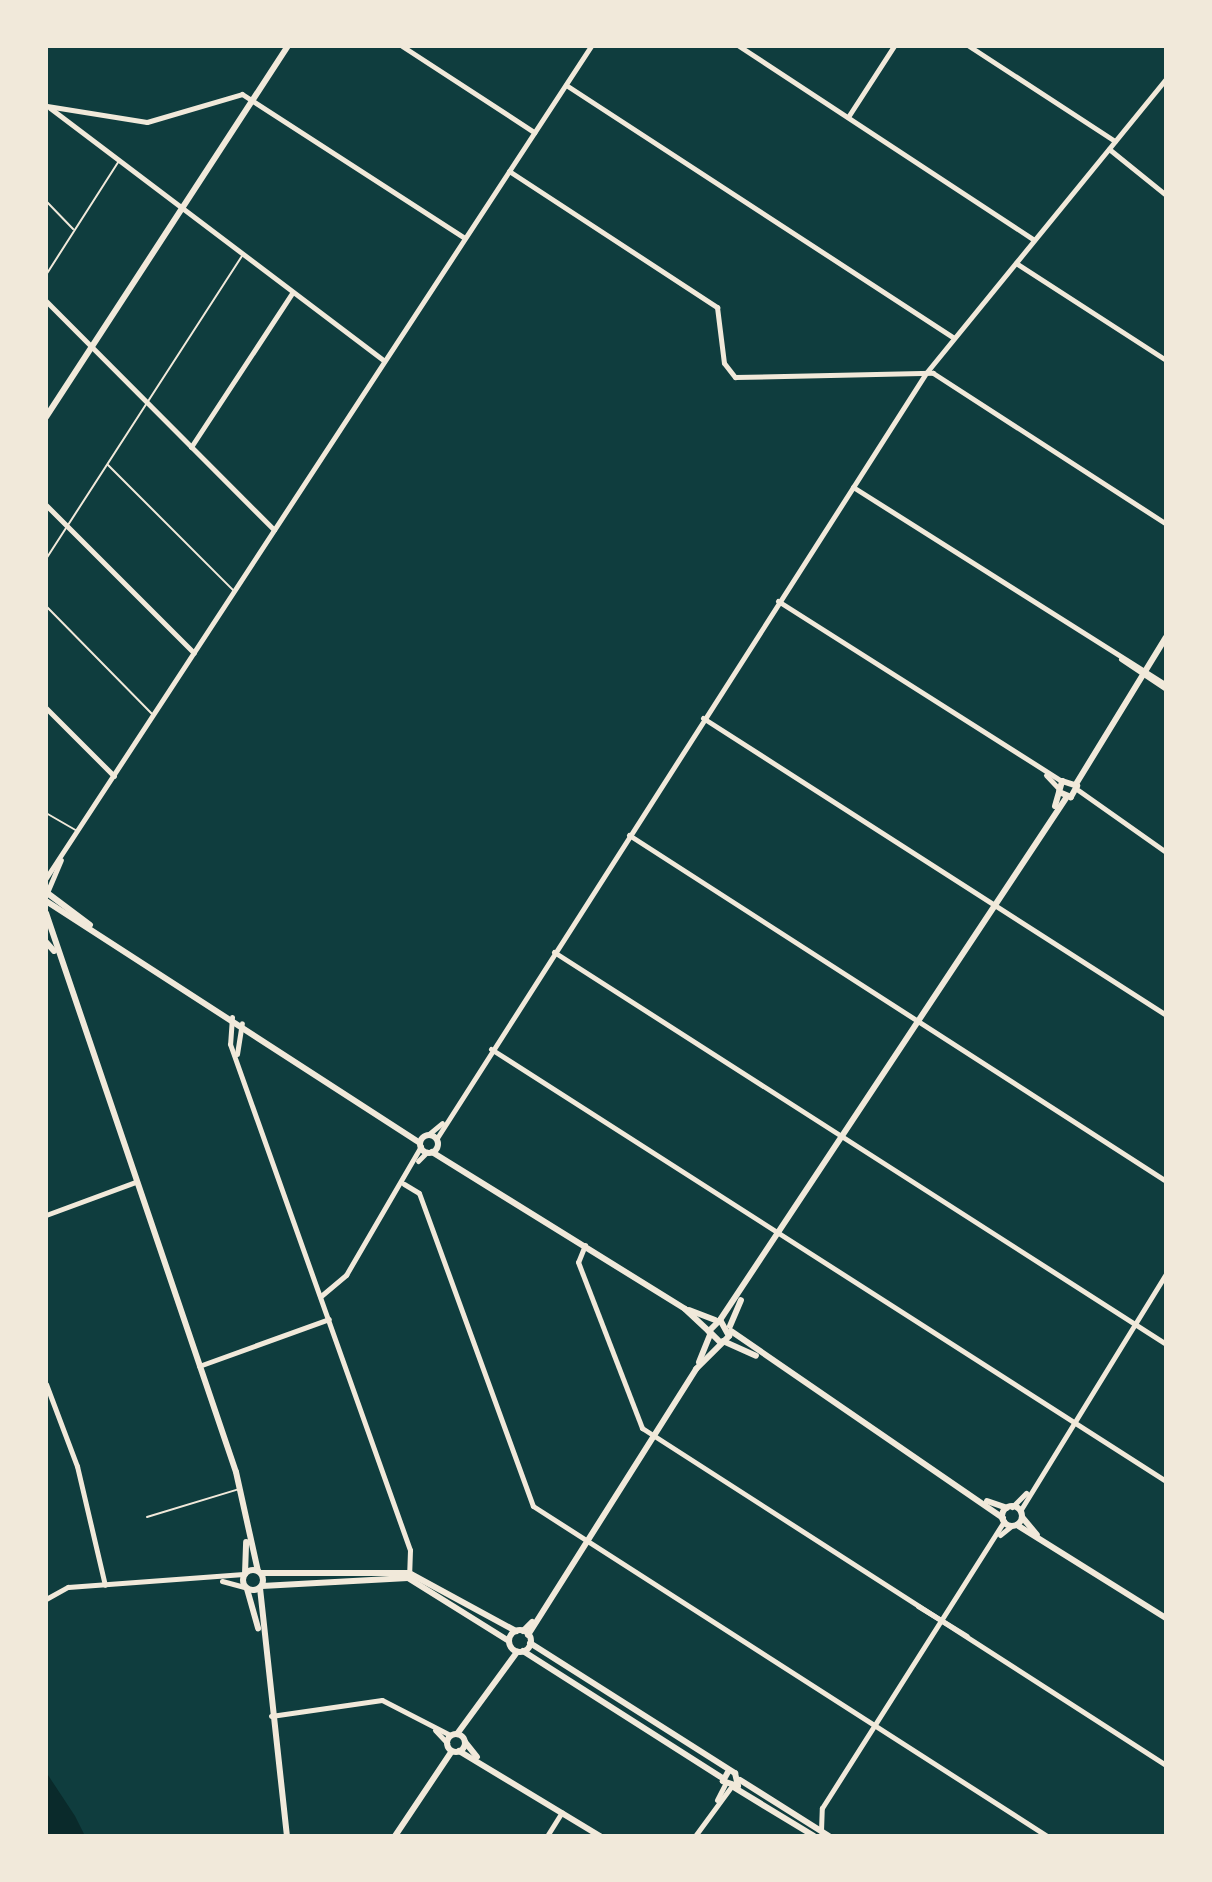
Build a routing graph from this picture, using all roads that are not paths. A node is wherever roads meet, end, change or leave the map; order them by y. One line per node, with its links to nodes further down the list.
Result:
1 (288, 46): 9 (street)
2 (402, 46): 12 (street)
3 (591, 46): 8 (street)
4 (739, 46): 11 (street)
5 (894, 46): 11 (street)
6 (969, 46): 13 (street)
7 (1166, 79): 13 (street)
8 (566, 85): 12 (street); 28 (street)
9 (253, 100): 10 (street); 19 (street); 21 (street)
10 (47, 105): 15 (street)
11 (848, 117): 22 (street)
12 (534, 132): 16 (street)
13 (1115, 141): 14 (street)
14 (1109, 149): 17 (street); 22 (street)
15 (120, 160): 19 (street); 20 (lane)
16 (509, 171): 21 (street); 32 (street)
17 (1166, 195)
18 (46, 201): 20 (lane)
19 (182, 208): 23 (street); 29 (street)
20 (75, 230): 25 (lane)
21 (465, 238): 31 (street)
22 (1034, 240): 24 (street)
23 (244, 254): 26 (street); 33 (lane)
24 (1016, 263): 28 (street); 30 (street)
25 (46, 275)
26 (292, 293): 31 (street); 35 (street)
27 (46, 301): 29 (street)
28 (954, 338): 32 (street)
29 (92, 348): 33 (street); 34 (street)
30 (1166, 360)
31 (384, 361): 41 (street)
32 (926, 373): 37 (street); 39 (street)
33 (148, 404): 35 (street); 36 (lane)
34 (46, 417)
35 (191, 447): 41 (street)
36 (107, 464): 40 (lane); 43 (lane)
37 (853, 487): 44 (street); 48 (street)
38 (46, 505): 40 (street)
39 (1166, 524)
40 (67, 526): 42 (lane); 47 (street)
41 (274, 530): 43 (street)
42 (46, 559)
43 (234, 591): 47 (street)
44 (778, 601): 52 (street); 54 (street)
45 (46, 606): 51 (lane)
46 (1166, 637): 48 (street)
47 (194, 653): 51 (street)
48 (1143, 673): 49 (street); 53 (street)
49 (1166, 687)
50 (46, 708): 55 (street)
51 (154, 715): 55 (street)
52 (703, 718): 62 (street); 67 (street)
53 (1083, 765): 56 (street); 57 (street)
54 (1045, 774): 56 (street); 58 (street)
55 (114, 776): 61 (street)
56 (1065, 780): 57 (street); 58 (street)
57 (1077, 787): 58 (street); 59 (street)
58 (1064, 794): 59 (street); 67 (street)
59 (1085, 800): 63 (street)
60 (46, 813): 61 (lane)
61 (78, 831): 64 (street)
62 (629, 835): 71 (street); 74 (street)
63 (1166, 852)
64 (61, 859): 65 (street); 66 (street)
65 (46, 878)
66 (46, 895): 73 (street)
67 (994, 905): 72 (street); 74 (street)
68 (46, 913): 70 (street)
69 (46, 942): 70 (street)
70 (54, 951): 84 (street)
71 (554, 952): 76 (street); 79 (street)
72 (1166, 1015)
73 (232, 1017): 75 (street); 77 (street)
74 (919, 1022): 79 (street); 83 (street)
75 (242, 1023): 77 (street); 81 (street)
76 (491, 1049): 78 (street); 87 (street)
77 (237, 1055): 91 (street)
78 (445, 1120): 80 (street); 81 (street)
79 (844, 1138): 87 (street); 95 (street)
80 (438, 1141): 81 (street); 81 (street); 82 (street)
81 (426, 1144): 82 (street); 85 (street)
82 (451, 1158): 88 (street)
83 (1166, 1181)
84 (135, 1182): 86 (street); 101 (street)
85 (404, 1184): 91 (street); 116 (street)
86 (46, 1215)
87 (783, 1234): 90 (street); 104 (street)
88 (585, 1245): 92 (street); 105 (street)
89 (1166, 1274): 95 (street)
90 (746, 1289): 94 (street); 96 (street)
91 (321, 1296): 93 (street)
92 (685, 1309): 94 (street); 97 (street)
93 (329, 1319): 101 (street); 119 (street)
94 (718, 1320): 96 (street); 97 (street)
95 (1134, 1324): 99 (street); 104 (street)
96 (730, 1329): 98 (street); 100 (street)
97 (709, 1333): 98 (street); 102 (street)
98 (721, 1342): 100 (street); 102 (street)
99 (1166, 1344)
100 (763, 1359): 109 (street)
101 (199, 1366): 107 (street)
102 (696, 1369): 105 (street)
103 (46, 1384): 121 (street)
104 (1072, 1420): 106 (street); 108 (street)
105 (653, 1435): 116 (street); 125 (street)
106 (1166, 1481)
107 (240, 1488): 112 (lane); 114 (street)
108 (1026, 1493): 110 (street); 111 (street)
109 (983, 1500): 110 (street); 113 (street)
110 (1010, 1507): 111 (street); 113 (street)
111 (1021, 1514): 113 (street); 115 (street)
112 (147, 1517)
113 (1009, 1522): 115 (street); 126 (street)
114 (247, 1535): 117 (street); 118 (street)
115 (1037, 1535): 127 (street)
116 (586, 1539): 129 (street); 137 (street)
117 (259, 1572): 118 (street); 119 (street); 122 (street)
118 (245, 1574): 120 (street); 123 (street)
119 (409, 1576): 122 (street); 129 (street); 132 (street)
120 (221, 1581): 121 (street); 123 (street)
121 (105, 1585): 124 (street)
122 (261, 1587): 123 (street); 130 (street)
123 (246, 1588): 130 (street)
124 (46, 1599)
125 (913, 1604): 126 (street); 128 (street)
126 (946, 1617): 128 (street); 131 (street)
127 (1166, 1618)
128 (941, 1625): 131 (street); 137 (street)
129 (522, 1632): 132 (street); 133 (street)
130 (261, 1639): 136 (street)
131 (970, 1639): 142 (street)
132 (509, 1643): 134 (street); 135 (street)
133 (530, 1643): 134 (street); 143 (street)
134 (520, 1652): 135 (street); 145 (street)
135 (501, 1672): 139 (street)
136 (271, 1716): 138 (street); 148 (street)
137 (876, 1725): 147 (street); 155 (street)
138 (435, 1729): 139 (street); 140 (street)
139 (459, 1737): 140 (street); 140 (street); 141 (street)
140 (452, 1748): 141 (street); 149 (street)
141 (477, 1757): 146 (street)
142 (1166, 1765)
143 (728, 1772): 144 (street); 145 (street)
144 (740, 1780): 145 (street); 147 (street)
145 (728, 1784): 152 (street); 153 (street)
146 (562, 1812): 150 (street); 151 (street)
147 (821, 1831): 154 (street)
148 (287, 1836)
149 (395, 1836)
150 (547, 1836)
151 (600, 1836)
152 (695, 1836)
153 (814, 1836)
154 (829, 1836)
155 (1047, 1836)

